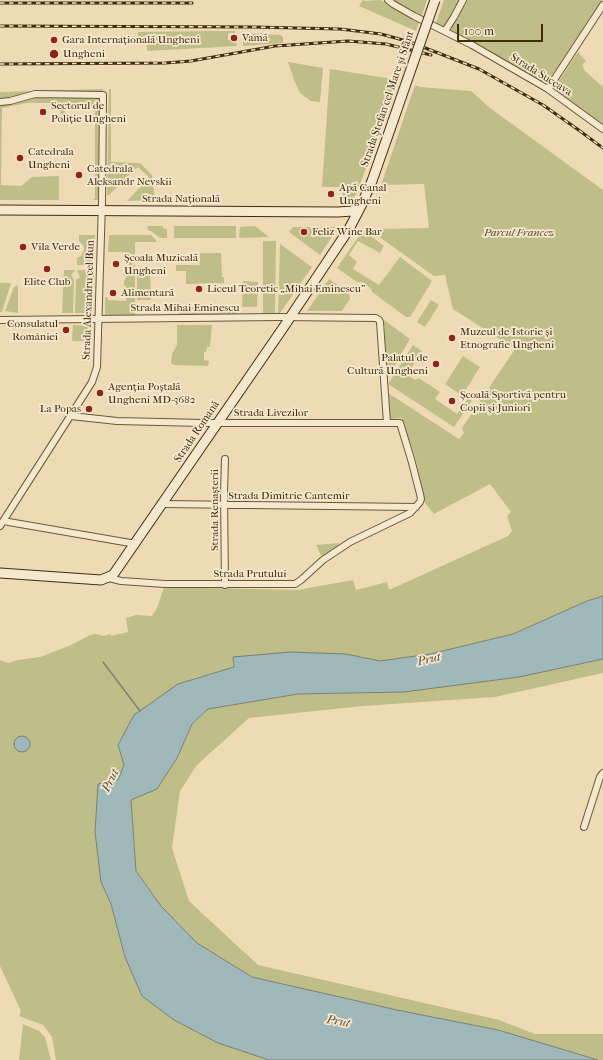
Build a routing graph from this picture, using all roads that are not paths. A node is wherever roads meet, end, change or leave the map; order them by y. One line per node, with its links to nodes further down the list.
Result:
1 (388, 0): 5 (street, Strada Suceava)
2 (435, 0): 9 (main road, Strada Ștefan cel Mare și Sfânt, bridge)
3 (463, 0): 5 (street)
4 (603, 6): 6 (street)
5 (445, 31): 6 (street, Strada Suceava)
6 (548, 89): 8 (street, Strada Suceava)
7 (0, 102): 11 (street, Strada Alexandru cel Bun)
8 (603, 129)
9 (361, 206): 11 (main road, Strada Națională); 13 (main road, Strada Romană)
10 (0, 210): 11 (main road, Strada Națională)
11 (102, 211): 12 (street, Strada Alexandru cel Bun)
12 (98, 318): 13 (street, Strada Mihai Eminescu); 14 (street, Strada Mihai Eminescu); 15 (street, Strada Alexandru cel Bun)
13 (289, 318): 16 (main road, Strada Romană); 17 (street, Strada Mihai Eminescu)
14 (0, 320)
15 (71, 416): 16 (street, Strada Livezilor); 22 (street, Strada Alexandru cel Bun)
16 (218, 423): 17 (street, Strada Livezilor); 19 (main road, Strada Romană)
17 (386, 424): 21 (street, Strada Livezilor)
18 (225, 459): 20 (street, Strada Renașterii)
19 (162, 504): 20 (street, Strada Dimitrie Cantemir); 23 (main road, Strada Romană)
20 (224, 505): 21 (street, Strada Dimitrie Cantemir); 26 (street, Strada Renașterii)
21 (416, 507): 26 (street, Strada Prutului)
22 (2, 524): 23 (street)
23 (136, 544): 25 (main road, Strada Romană)
24 (0, 573): 25 (main road)
25 (109, 578): 26 (street, Strada Prutului)
26 (225, 585)
27 (603, 773): 28 (street)
28 (584, 827)

